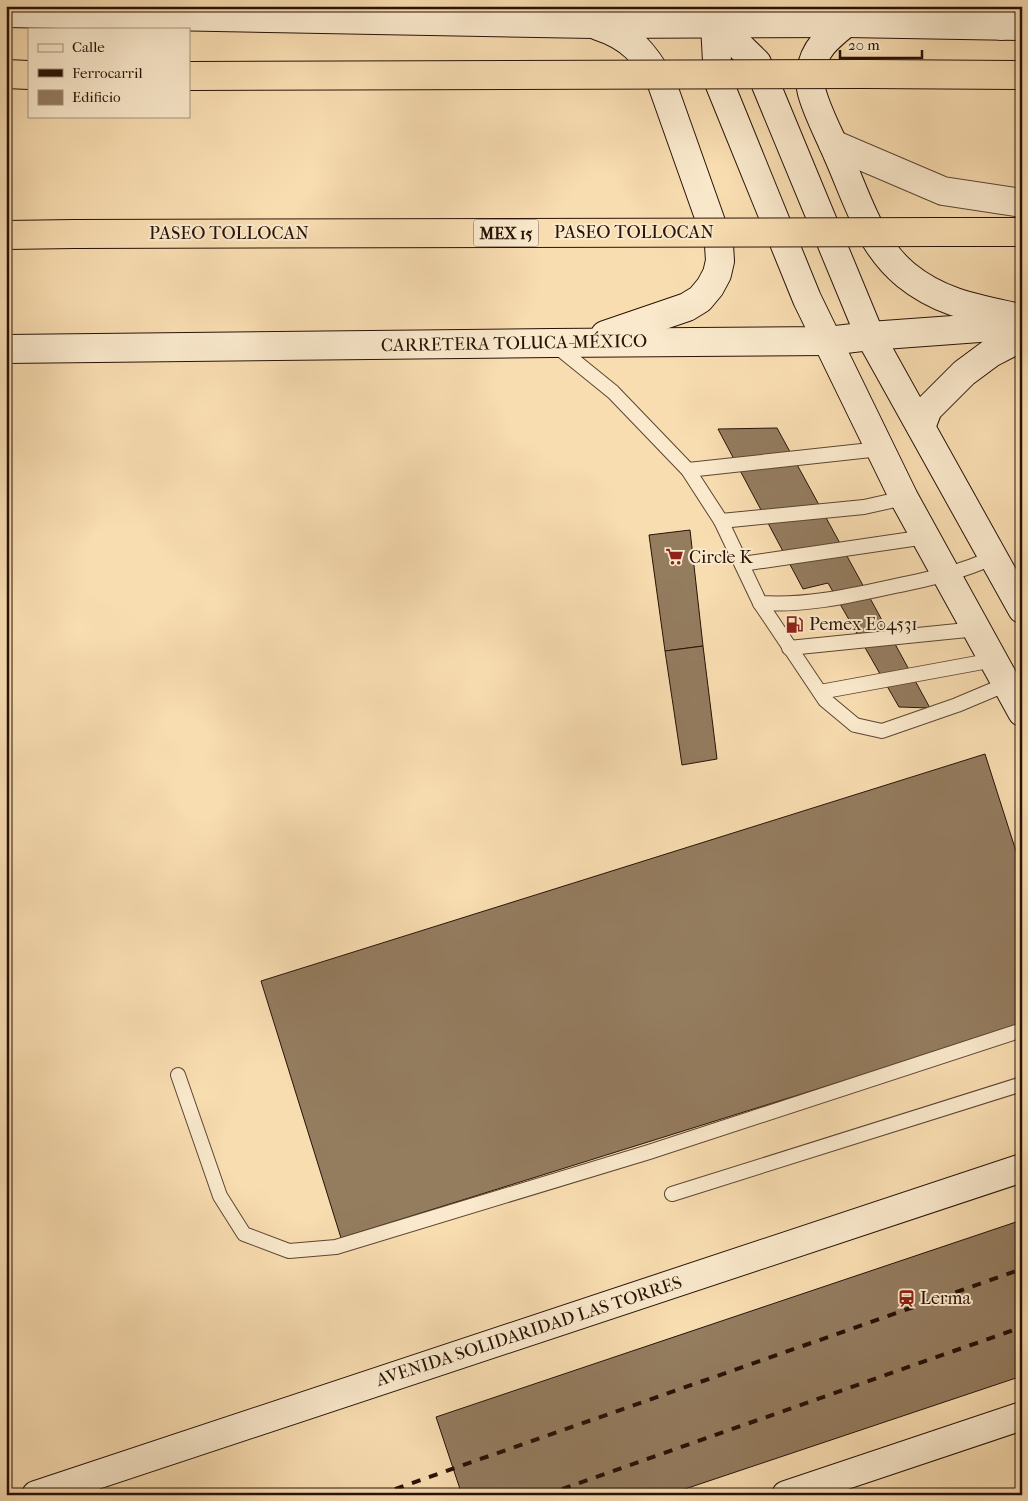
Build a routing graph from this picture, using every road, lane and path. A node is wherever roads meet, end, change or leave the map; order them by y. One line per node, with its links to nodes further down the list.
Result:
1 (249, 12): 2 (main road); 3 (main road)
2 (6, 13)
3 (345, 13): 8 (main road)
4 (675, 15): 5 (main road); 8 (main road)
5 (715, 15): 7 (main road); 19 (main road); 21 (main road)
6 (1007, 19): 7 (main road)
7 (846, 23): 13 (main road)
8 (594, 24): 23 (main road)
9 (6, 74): 10 (highway)
10 (28, 75)
11 (1022, 75): 12 (highway, bridge)
12 (190, 76)
13 (833, 144): 14 (main road); 17 (main road)
14 (1022, 203)
15 (1022, 232): 16 (highway, PASEO TOLLOCAN / MEX 15, bridge)
16 (6, 235)
17 (1022, 319)
18 (1022, 325): 19 (main road, CARRETERA TOLUCA-MÉXICO)
19 (870, 336): 21 (main road, CARRETERA TOLUCA-MÉXICO); 25 (main road)
20 (1022, 337): 25 (main road)
21 (828, 341): 23 (main road, CARRETERA TOLUCA-MÉXICO); 26 (main road)
22 (552, 342): 23 (main road, CARRETERA TOLUCA-MÉXICO); 24 (main road, CARRETERA TOLUCA-MÉXICO); 27 (lane)
23 (583, 342)
24 (6, 349)
25 (921, 427): 31 (main road)
26 (880, 449): 27 (lane); 28 (main road)
27 (688, 470): 29 (lane)
28 (904, 498): 29 (lane); 30 (main road)
29 (721, 521): 32 (lane)
30 (926, 537): 32 (lane); 33 (main road)
31 (994, 558): 33 (lane); 35 (main road)
32 (742, 564): 34 (lane)
33 (947, 575): 34 (lane); 36 (main road)
34 (760, 602): 37 (lane)
35 (1022, 609)
36 (977, 629): 37 (lane); 38 (main road)
37 (789, 648): 40 (lane)
38 (994, 660): 39 (main road); 40 (lane)
39 (1007, 684): 40 (lane); 41 (main road)
40 (820, 692)
41 (1022, 712)
42 (1022, 1030): 43 (lane)
43 (178, 1076)
44 (1022, 1084): 46 (lane)
45 (1022, 1168): 48 (main road, AVENIDA SOLIDARIDAD LAS TORRES)
46 (672, 1194)
47 (1022, 1416): 49 (main road)
48 (36, 1495)
49 (786, 1495)

